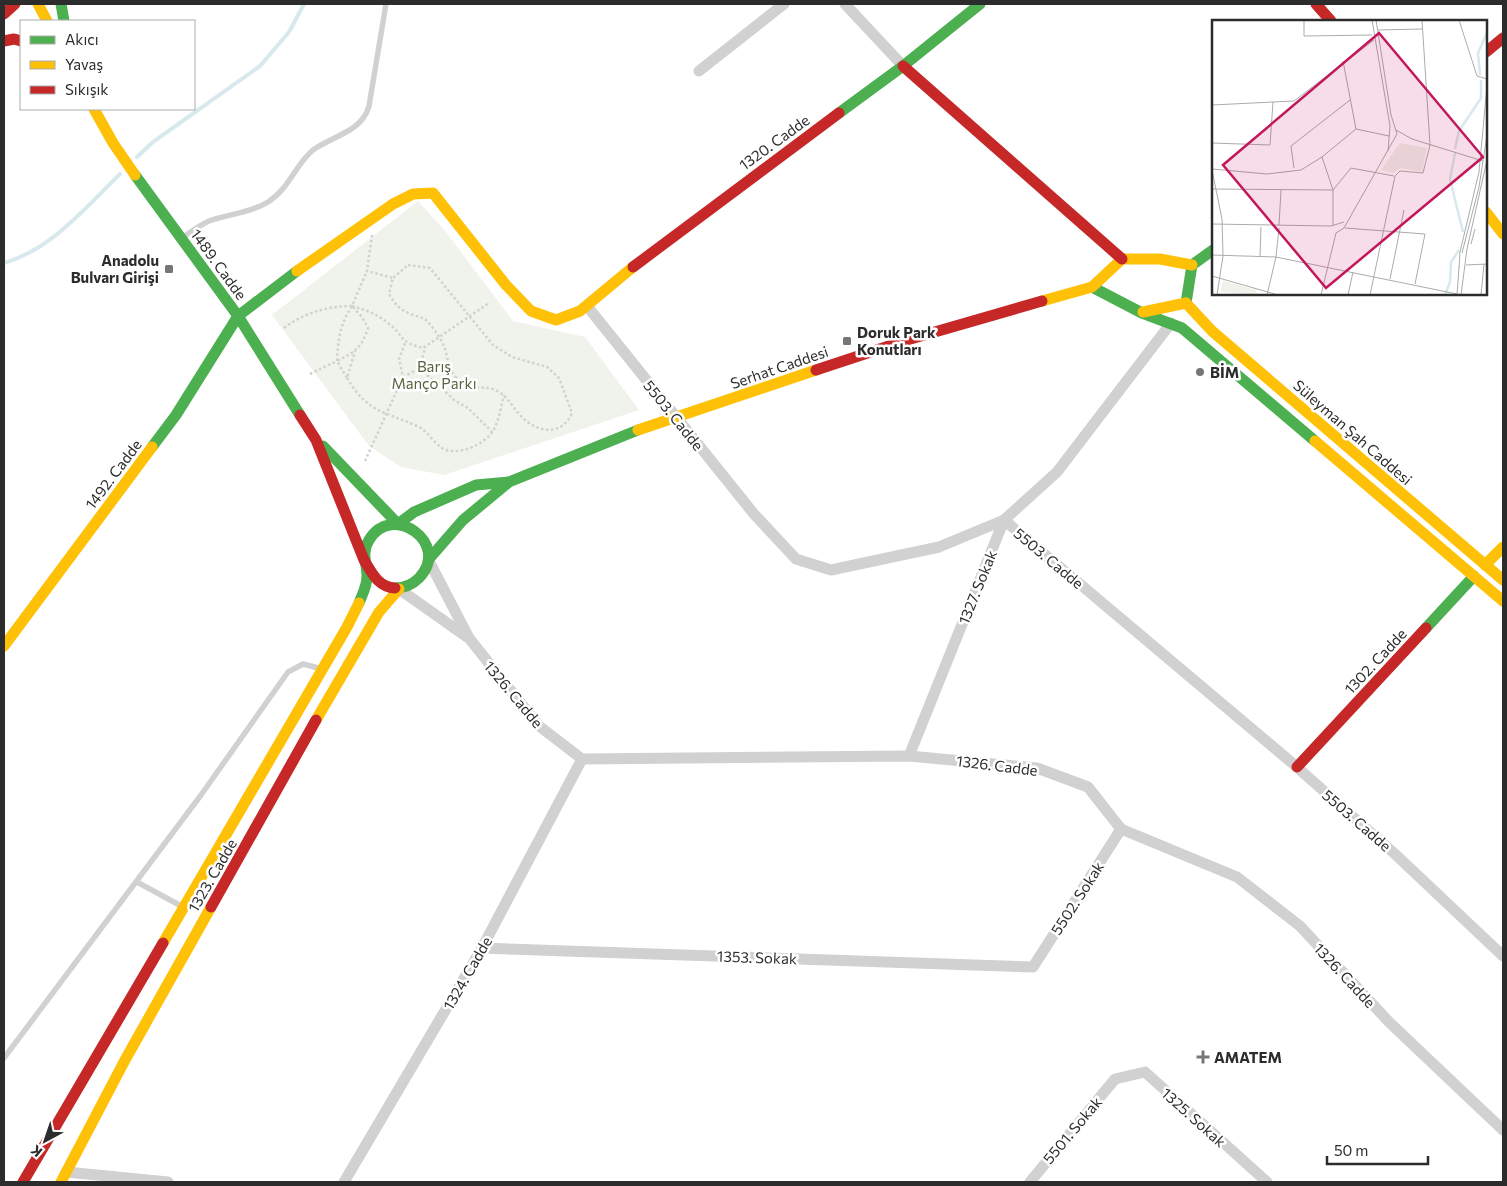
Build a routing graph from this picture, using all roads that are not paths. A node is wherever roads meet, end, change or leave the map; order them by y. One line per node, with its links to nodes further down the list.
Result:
1 (15, 4): 9 (main road)
2 (38, 4): 10 (main road)
3 (61, 4): 11 (main road)
4 (386, 4): 22 (lane)
5 (784, 4): 18 (street)
6 (845, 4): 17 (street)
7 (980, 4): 17 (main road, 1320. Cadde)
8 (1316, 4): 12 (main road)
9 (4, 14)
10 (47, 20)
11 (64, 20)
12 (1330, 20)
13 (1503, 38): 16 (main road)
14 (4, 40): 15 (main road)
15 (20, 41)
16 (1487, 51)
17 (902, 66): 24 (main road); 28 (main road, 1320. Cadde)
18 (699, 71)
19 (95, 110): 22 (main road, 1489. Cadde)
20 (1487, 213): 21 (main road)
21 (1503, 234)
22 (181, 238): 30 (main road, 1489. Cadde)
23 (1212, 251): 25 (main road)
24 (1122, 259): 25 (main road); 26 (main road, Serhat Caddesi)
25 (1192, 265): 27 (main road)
26 (1092, 287): 29 (main road); 32 (main road, Serhat Caddesi)
27 (1186, 303): 29 (main road); 40 (main road, Süleyman Şah Caddesi)
28 (587, 306): 30 (main road, 1320. Cadde); 32 (street, 5503. Cadde)
29 (1142, 313): 31 (main road, Süleyman Şah Caddesi)
30 (238, 316): 33 (main road, 1489. Cadde); 46 (main road, 1492. Cadde)
31 (1171, 323): 35 (street, 1327. Sokak); 41 (main road, Süleyman Şah Caddesi)
32 (675, 418): 34 (main road, Serhat Caddesi); 35 (street, 5503. Cadde)
33 (316, 440): 36 (main road, 1489. Cadde); 38 (main road, 1489. Cadde)
34 (509, 482): 36 (main road); 39 (main road)
35 (1004, 520): 48 (street, 1327. Sokak); 50 (street, 5503. Cadde)
36 (398, 524): 38 (main road); 39 (main road)
37 (1503, 547): 40 (main road)
38 (364, 560): 43 (main road); 47 (main road)
39 (429, 560): 43 (main road); 45 (street)
40 (1485, 565): 42 (main road, Süleyman Şah Caddesi)
41 (1474, 576): 44 (main road, Süleyman Şah Caddesi); 50 (main road, 1302. Cadde)
42 (1503, 580)
43 (399, 589): 45 (street); 60 (main road, 1323. Cadde)
44 (1503, 601)
45 (469, 638): 49 (street, 1326. Cadde)
46 (4, 646)
47 (324, 670): 52 (lane); 53 (main road)
48 (909, 756): 49 (street, 1326. Cadde); 51 (street, 1326. Cadde)
49 (582, 759): 54 (street, 1324. Cadde)
50 (1297, 767): 55 (street, 5503. Cadde)
51 (1121, 829): 56 (street, 5502. Sokak); 59 (street, 1326. Cadde)
52 (136, 882): 53 (lane); 57 (lane)
53 (185, 908): 61 (main road)
54 (482, 948): 56 (street, 1353. Sokak); 63 (street, 1324. Cadde)
55 (1503, 956)
56 (1032, 967)
57 (4, 1058)
58 (1115, 1079): 64 (street, 5501. Sokak); 65 (street, 1325. Sokak)
59 (1503, 1130)
60 (63, 1177): 62 (street)
61 (23, 1182)
62 (168, 1182)
63 (344, 1182)
64 (1030, 1182)
65 (1267, 1182)

